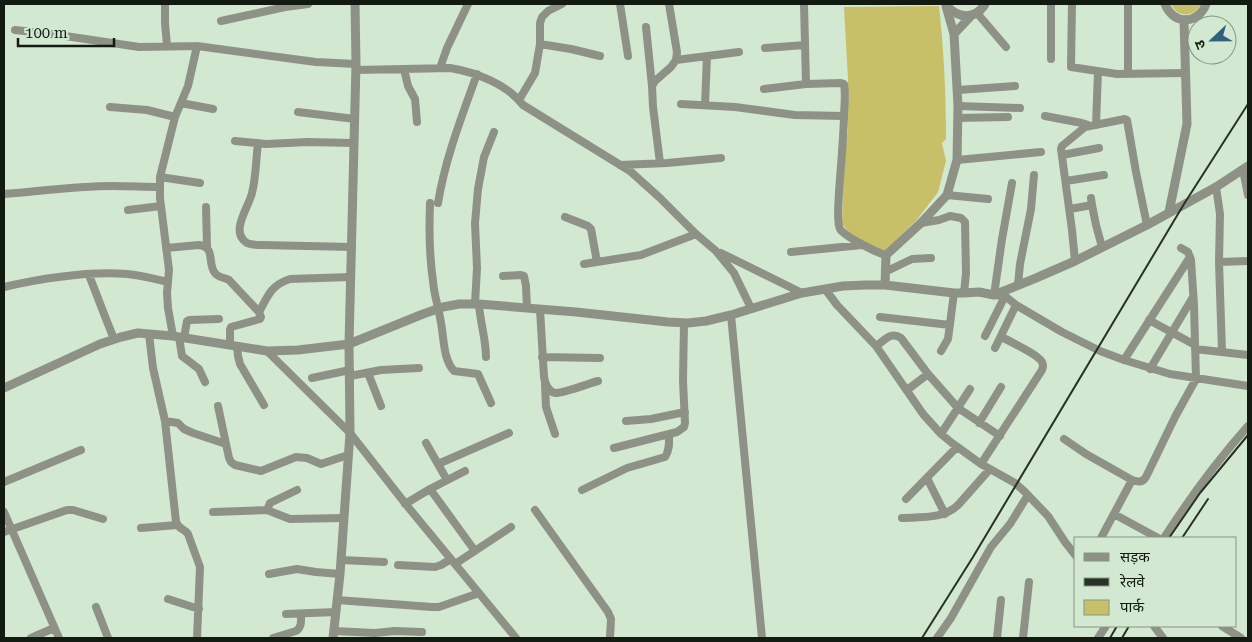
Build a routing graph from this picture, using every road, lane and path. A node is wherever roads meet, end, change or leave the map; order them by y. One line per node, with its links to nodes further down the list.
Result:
1 (165, 4): 24 (street)
2 (308, 4): 18 (street)
3 (356, 4): 34 (street)
4 (468, 4): 35 (street)
5 (562, 4): 22 (street)
6 (620, 4): 30 (street)
7 (668, 4): 33 (street)
8 (804, 4): 23 (street)
9 (986, 4): 16 (street)
10 (1051, 4): 32 (street)
11 (1072, 4): 37 (street)
12 (1128, 4): 40 (street)
13 (1165, 4): 17 (street)
14 (1206, 4): 17 (street)
15 (946, 5): 16 (street); 21 (street)
16 (974, 14): 21 (street); 26 (street)
17 (1184, 20): 38 (street)
18 (221, 21)
19 (646, 27): 42 (street)
20 (15, 30): 24 (street)
21 (954, 34): 45 (street)
22 (540, 44): 29 (street); 46 (street)
23 (805, 45): 27 (street); 41 (street)
24 (167, 46): 25 (street)
25 (198, 46): 34 (street); 47 (street)
26 (1006, 47)
27 (765, 48)
28 (739, 52): 31 (street)
29 (600, 56)
30 (628, 56)
31 (707, 56): 33 (street); 49 (street)
32 (1051, 59)
33 (676, 60): 42 (street)
34 (356, 67): 36 (street); 60 (street)
35 (440, 68): 36 (street); 39 (street)
36 (404, 69): 61 (street)
37 (1098, 71): 40 (street); 62 (street)
38 (1186, 73): 40 (street); 91 (street)
39 (476, 74): 46 (street); 130 (street)
40 (1128, 74)
41 (806, 84): 44 (street); 55 (street)
42 (652, 86): 72 (street)
43 (1015, 86): 45 (street)
44 (764, 89)
45 (958, 90): 51 (street)
46 (519, 100): 73 (street)
47 (181, 103): 52 (street); 57 (street)
48 (681, 104): 49 (street)
49 (705, 105): 55 (street)
50 (110, 106): 57 (street)
51 (958, 106): 53 (street); 58 (street)
52 (213, 108)
53 (1020, 108)
54 (298, 112): 60 (street)
55 (844, 116): 96 (street)
56 (1045, 116): 62 (street)
57 (175, 117): 77 (street)
58 (958, 118): 59 (street); 71 (street)
59 (1008, 118)
60 (355, 119): 66 (street)
61 (417, 122)
62 (1094, 125): 69 (street); 94 (street)
63 (494, 132): 126 (street)
64 (235, 140): 65 (street)
65 (258, 143): 66 (street); 97 (street)
66 (354, 143): 97 (street)
67 (1100, 148): 69 (street)
68 (1041, 152): 71 (street)
69 (1062, 155): 78 (street)
70 (721, 158): 72 (street)
71 (957, 160): 84 (street)
72 (660, 163): 73 (street)
73 (620, 165): 95 (street)
74 (1246, 168): 82 (street); 85 (street)
75 (1104, 174): 78 (street)
76 (1034, 175): 118 (street)
77 (160, 177): 79 (street); 81 (street)
78 (1066, 181): 89 (street)
79 (200, 183)
80 (1012, 183): 123 (street)
81 (160, 187): 83 (street); 87 (street)
82 (1216, 188): 91 (street); 110 (street)
83 (4, 194)
84 (947, 195): 86 (street); 93 (street)
85 (1248, 195)
86 (988, 199)
87 (161, 206): 90 (street); 99 (street)
88 (206, 207): 100 (street)
89 (1070, 209): 98 (street); 107 (street)
90 (128, 210)
91 (1169, 212): 94 (street)
92 (565, 217): 109 (street)
93 (921, 223): 104 (street); 122 (street)
94 (1147, 225): 98 (street)
95 (696, 234): 102 (street); 109 (street)
96 (864, 244): 103 (street); 104 (street)
97 (352, 246): 115 (street)
98 (1102, 247): 107 (street)
99 (166, 248): 100 (street); 116 (street)
100 (207, 248): 132 (street)
101 (1181, 248): 105 (street)
102 (716, 251): 121 (street); 129 (street)
103 (791, 252)
104 (886, 255): 112 (street)
105 (1190, 257): 125 (street); 136 (street)
106 (931, 258): 112 (street)
107 (1075, 261): 118 (street)
108 (1248, 261): 110 (street)
109 (597, 262): 111 (street)
110 (1220, 262): 152 (street)
111 (584, 264)
112 (885, 272): 117 (street)
113 (89, 275): 116 (street); 119 (street); 144 (street)
114 (502, 276): 128 (street)
115 (351, 277): 132 (street); 145 (street)
116 (168, 282): 142 (street)
117 (885, 285): 120 (street); 122 (street)
118 (1018, 285): 123 (street)
119 (4, 287)
120 (825, 289): 121 (street); 147 (street)
121 (802, 293): 129 (street)
122 (959, 293): 123 (street); 138 (street)
123 (994, 295): 124 (street)
124 (1005, 296): 127 (street); 141 (street)
125 (1193, 296): 139 (street); 148 (street)
126 (477, 304): 128 (street); 130 (street); 154 (street)
127 (1016, 305): 143 (street); 157 (street)
128 (526, 308): 131 (street)
129 (751, 308): 133 (street)
130 (438, 309): 145 (street); 173 (street)
131 (540, 309): 137 (street); 155 (street)
132 (259, 312): 146 (street)
133 (731, 315): 137 (street); 257 (street)
134 (880, 318): 138 (street)
135 (220, 319): 142 (street)
136 (1149, 320): 139 (street); 157 (street)
137 (684, 322): 178 (street)
138 (950, 325): 151 (street)
139 (1172, 332): 148 (street); 159 (street)
140 (149, 334): 142 (street); 144 (street); 179 (street)
141 (985, 336)
142 (179, 337): 146 (street); 166 (street)
143 (1002, 337): 149 (street); 188 (street)
144 (114, 339): 170 (street)
145 (349, 344): 150 (street); 160 (street)
146 (234, 346): 150 (street); 174 (street)
147 (876, 346): 162 (street); 172 (street)
148 (1195, 347): 152 (street); 164 (street)
149 (995, 348)
150 (267, 351): 183 (street)
151 (941, 351)
152 (1222, 352): 153 (street)
153 (1248, 355)
154 (486, 357)
155 (542, 357): 156 (street); 167 (street)
156 (600, 358)
157 (1124, 360): 159 (street)
158 (419, 368): 161 (street)
159 (1150, 369): 164 (street)
160 (350, 373): 161 (street); 163 (street); 183 (street)
161 (368, 373): 176 (street)
162 (928, 374): 172 (street); 177 (street)
163 (312, 378)
164 (1196, 379): 168 (street); 202 (street)
165 (598, 381): 167 (street)
166 (205, 382)
167 (545, 382): 185 (street)
168 (1248, 386)
169 (1001, 387): 181 (street)
170 (4, 388)
171 (970, 389): 177 (street)
172 (907, 390): 187 (street)
173 (491, 403)
174 (264, 405)
175 (218, 406): 191 (street)
176 (381, 406)
177 (958, 408): 181 (street); 187 (street)
178 (685, 412): 180 (street); 186 (street)
179 (165, 421): 191 (street); 219 (street)
180 (626, 421)
181 (979, 423): 188 (street)
182 (1248, 426): 225 (street)
183 (350, 433): 195 (street); 209 (street)
184 (509, 433): 196 (street)
185 (555, 434)
186 (669, 434): 193 (street); 206 (street)
187 (941, 434): 192 (street)
188 (1000, 436): 197 (street)
189 (1064, 439): 202 (street)
190 (426, 443): 196 (street)
191 (226, 444): 195 (street)
192 (957, 447): 197 (street); 200 (street)
193 (614, 448)
194 (81, 450): 203 (street)
195 (348, 455): 216 (street)
196 (438, 464): 201 (street)
197 (981, 464): 198 (street)
198 (989, 470): 207 (street); 214 (street)
199 (465, 471): 201 (street)
200 (927, 478): 208 (street); 214 (street)
201 (448, 480): 204 (street)
202 (1132, 480): 215 (street)
203 (4, 482)
204 (430, 489): 209 (street); 226 (street)
205 (297, 490): 210 (street)
206 (582, 490)
207 (1028, 495): 227 (street); 258 (street)
208 (906, 499)
209 (405, 504): 230 (street)
210 (267, 510): 213 (street); 216 (street)
211 (535, 510): 256 (street)
212 (4, 512): 222 (street)
213 (213, 512)
214 (945, 514): 217 (street)
215 (1114, 514): 223 (street); 224 (street)
216 (344, 518): 228 (street)
217 (902, 518)
218 (103, 520): 222 (street)
219 (177, 525): 220 (street); 240 (street)
220 (141, 528)
221 (511, 528): 226 (street)
222 (7, 531): 247 (street)
223 (1102, 537)
224 (1156, 537)
225 (1165, 537)
226 (475, 551): 230 (street)
227 (1074, 553)
228 (341, 560): 229 (street); 233 (street)
229 (384, 562)
230 (453, 562): 231 (street); 235 (street)
231 (398, 565)
232 (270, 574): 233 (street)
233 (340, 574): 237 (street)
234 (1029, 582): 261 (street)
235 (478, 593): 237 (street); 255 (street)
236 (168, 599): 240 (street)
237 (337, 600): 241 (street)
238 (1001, 600): 259 (street)
239 (96, 607): 252 (street)
240 (199, 610): 253 (street)
241 (336, 612): 243 (street); 249 (street)
242 (286, 614): 243 (street)
243 (301, 614): 254 (street)
244 (1105, 627): 262 (street)
245 (1155, 627): 263 (street)
246 (1224, 627): 264 (street)
247 (54, 628): 250 (street); 251 (street)
248 (422, 632): 249 (street)
249 (333, 635)
250 (31, 638)
251 (59, 638)
252 (108, 638)
253 (197, 638)
254 (273, 638)
255 (516, 638)
256 (610, 638)
257 (762, 638)
258 (937, 638)
259 (997, 638): 260 (street)
260 (1005, 638)
261 (1023, 638)
262 (1098, 638)
263 (1163, 638)
264 (1241, 638)

